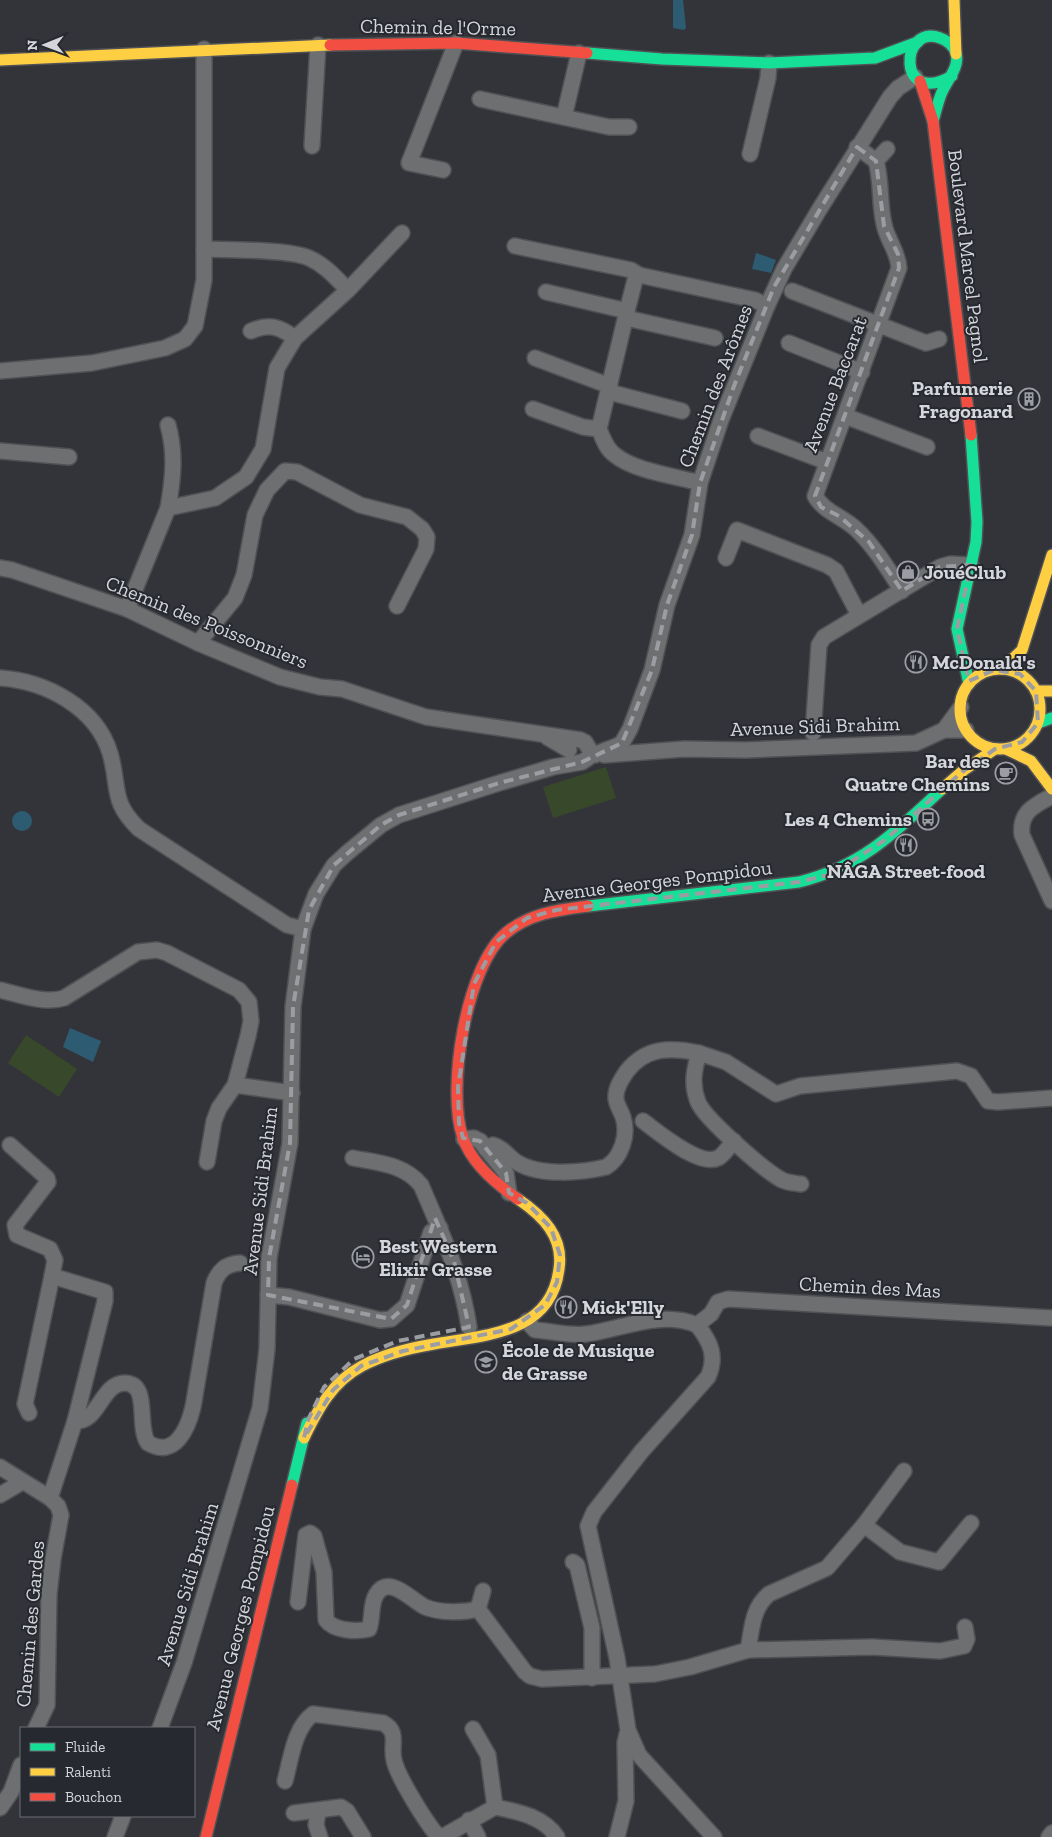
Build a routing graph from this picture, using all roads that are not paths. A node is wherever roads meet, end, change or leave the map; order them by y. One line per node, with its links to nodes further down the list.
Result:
1 (953, 0): 2 (main road); 8 (main road)
2 (942, 15)
3 (456, 42): 5 (main road, Chemin de l'Orme); 7 (main road, Chemin de l'Orme); 23 (street)
4 (918, 42): 8 (main road); 9 (main road, Chemin de l'Orme); 12 (main road)
5 (318, 45): 6 (main road, Chemin de l'Orme); 18 (street)
6 (204, 49): 10 (main road, Chemin de l'Orme); 26 (street)
7 (579, 53): 11 (main road, Chemin de l'Orme); 15 (street)
8 (956, 54): 13 (main road)
9 (875, 58): 11 (main road, Chemin de l'Orme); 12 (main road, Chemin de l'Orme)
10 (0, 60)
11 (769, 63): 21 (street)
12 (908, 72): 13 (main road); 16 (main road, Boulevard Marcel Pagnol); 19 (street, Chemin des Arômes)
13 (952, 76): 16 (main road, Boulevard Marcel Pagnol)
14 (480, 99): 15 (street)
15 (564, 116): 17 (street)
16 (932, 121): 57 (main road, Boulevard Marcel Pagnol)
17 (628, 127)
18 (312, 146)
19 (857, 147): 22 (street); 31 (street, Chemin des Arômes)
20 (887, 149): 22 (street)
21 (750, 154)
22 (876, 161): 33 (street, Avenue Baccarat)
23 (443, 170)
24 (402, 233): 28 (street)
25 (515, 246): 27 (street)
26 (204, 249): 28 (street); 40 (street)
27 (639, 275): 31 (street); 32 (street)
28 (348, 290): 35 (street)
29 (792, 290): 33 (street)
30 (546, 292): 32 (street)
31 (767, 306): 53 (street, Chemin des Arômes)
32 (626, 314): 36 (street); 42 (street)
33 (880, 323): 37 (street); 41 (street, Avenue Baccarat)
34 (251, 331): 35 (street)
35 (295, 338): 54 (street)
36 (715, 338)
37 (939, 339)
38 (789, 343): 41 (street)
39 (535, 358): 42 (street)
40 (0, 371)
41 (862, 372): 45 (street, Avenue Baccarat)
42 (610, 389): 44 (street); 47 (street)
43 (533, 409): 47 (street)
44 (682, 411)
45 (846, 416): 49 (street); 52 (street, Avenue Baccarat)
46 (168, 425): 54 (street)
47 (599, 429): 53 (street)
48 (758, 436): 52 (street)
49 (927, 447)
50 (0, 451): 51 (street)
51 (69, 457)
52 (827, 462): 59 (street, Avenue Baccarat)
53 (700, 483): 81 (street, Chemin des Arômes)
54 (168, 508): 61 (street)
55 (1052, 555): 64 (main road)
56 (726, 558): 62 (street)
57 (971, 565): 59 (street); 65 (main road, Boulevard Marcel Pagnol)
58 (0, 568): 61 (street, Chemin des Poissonniers)
59 (902, 591): 62 (street)
60 (397, 606): 63 (street)
61 (127, 609): 63 (street, Chemin des Poissonniers)
62 (859, 615): 78 (street)
63 (198, 643): 80 (street, Chemin des Poissonniers)
64 (1022, 650): 66 (main road); 69 (main road)
65 (965, 662): 67 (main road); 70 (main road, Boulevard Marcel Pagnol)
66 (1002, 669): 67 (main road); 69 (main road)
67 (986, 672): 70 (main road)
68 (0, 678): 91 (street)
69 (1027, 680): 71 (main road)
70 (969, 684): 73 (main road)
71 (1036, 691): 72 (main road); 75 (main road)
72 (1052, 691)
73 (961, 708): 76 (street, Avenue Sidi Brahim); 77 (main road)
74 (1052, 718): 75 (main road)
75 (1038, 723): 79 (main road)
76 (944, 730): 77 (street, Avenue Sidi Brahim); 83 (street, Avenue Sidi Brahim)
77 (968, 732): 84 (main road); 87 (main road)
78 (813, 733)
79 (1030, 736): 84 (main road); 86 (main road)
80 (547, 737): 82 (street, Chemin des Poissonniers); 85 (street, Chemin des Poissonniers)
81 (622, 743): 82 (street, Avenue Sidi Brahim); 83 (street, Avenue Sidi Brahim)
82 (588, 748): 83 (street, Avenue Sidi Brahim); 85 (street, Avenue Sidi Brahim)
83 (684, 749)
84 (1000, 749): 86 (main road); 87 (main road, Avenue Georges Pompidou)
85 (571, 755): 91 (street, Avenue Sidi Brahim)
86 (1031, 761): 88 (main road)
87 (962, 772): 98 (main road, Avenue Georges Pompidou)
88 (1052, 789)
89 (1052, 796): 90 (street)
90 (1052, 901)
91 (303, 929): 95 (street, Avenue Sidi Brahim)
92 (0, 990): 94 (street)
93 (699, 1053): 96 (street); 99 (street); 101 (street)
94 (235, 1084): 95 (street); 103 (street)
95 (292, 1093): 109 (street, Avenue Sidi Brahim)
96 (1052, 1098)
97 (643, 1121): 99 (street)
98 (464, 1139): 101 (street); 105 (main road, Avenue Georges Pompidou)
99 (734, 1141): 104 (street)
100 (10, 1145): 108 (street)
101 (486, 1149): 105 (street)
102 (353, 1158): 106 (street)
103 (207, 1162)
104 (801, 1184)
105 (509, 1193): 111 (main road, Avenue Georges Pompidou)
106 (440, 1228): 109 (street); 113 (street)
107 (240, 1263): 116 (street)
108 (52, 1276): 115 (street); 116 (street)
109 (268, 1295): 134 (street, Avenue Sidi Brahim)
110 (1052, 1318): 112 (street, Chemin des Mas)
111 (527, 1321): 112 (street); 113 (main road, Avenue Georges Pompidou); 114 (main road, Avenue Georges Pompidou)
112 (697, 1325): 131 (street)
113 (469, 1327): 114 (main road); 117 (main road, Avenue Georges Pompidou)
114 (403, 1351): 117 (main road, Avenue Georges Pompidou)
115 (29, 1413)
116 (74, 1421): 122 (street)
117 (304, 1438): 147 (main road, Avenue Georges Pompidou)
118 (0, 1467): 120 (street)
119 (904, 1472): 124 (street)
120 (22, 1482): 121 (street); 122 (street)
121 (0, 1495)
122 (50, 1498): 133 (street, Chemin des Gardes)
123 (971, 1523): 124 (street)
124 (864, 1525): 130 (street)
125 (573, 1562): 132 (street)
126 (483, 1591): 128 (street)
127 (298, 1602): 128 (street)
128 (478, 1609): 132 (street)
129 (965, 1627): 130 (street)
130 (748, 1650): 131 (street)
131 (619, 1677): 132 (street); 136 (street)
132 (592, 1678)
133 (36, 1727)
134 (160, 1727)
135 (473, 1728): 140 (street)
136 (628, 1730): 153 (street); 154 (street)
137 (20, 1767): 139 (street)
138 (285, 1781): 150 (street)
139 (3, 1804)
140 (495, 1807): 144 (street); 152 (street)
141 (318, 1812): 142 (street); 148 (street); 149 (street)
142 (294, 1813)
143 (123, 1817): 146 (street)
144 (469, 1820): 150 (street); 151 (street)
145 (1052, 1833): 155 (street)
146 (115, 1837)
147 (206, 1837)
148 (320, 1837)
149 (363, 1837)
150 (440, 1837)
151 (478, 1837)
152 (557, 1837)
153 (617, 1837)
154 (714, 1837)
155 (1049, 1837)

